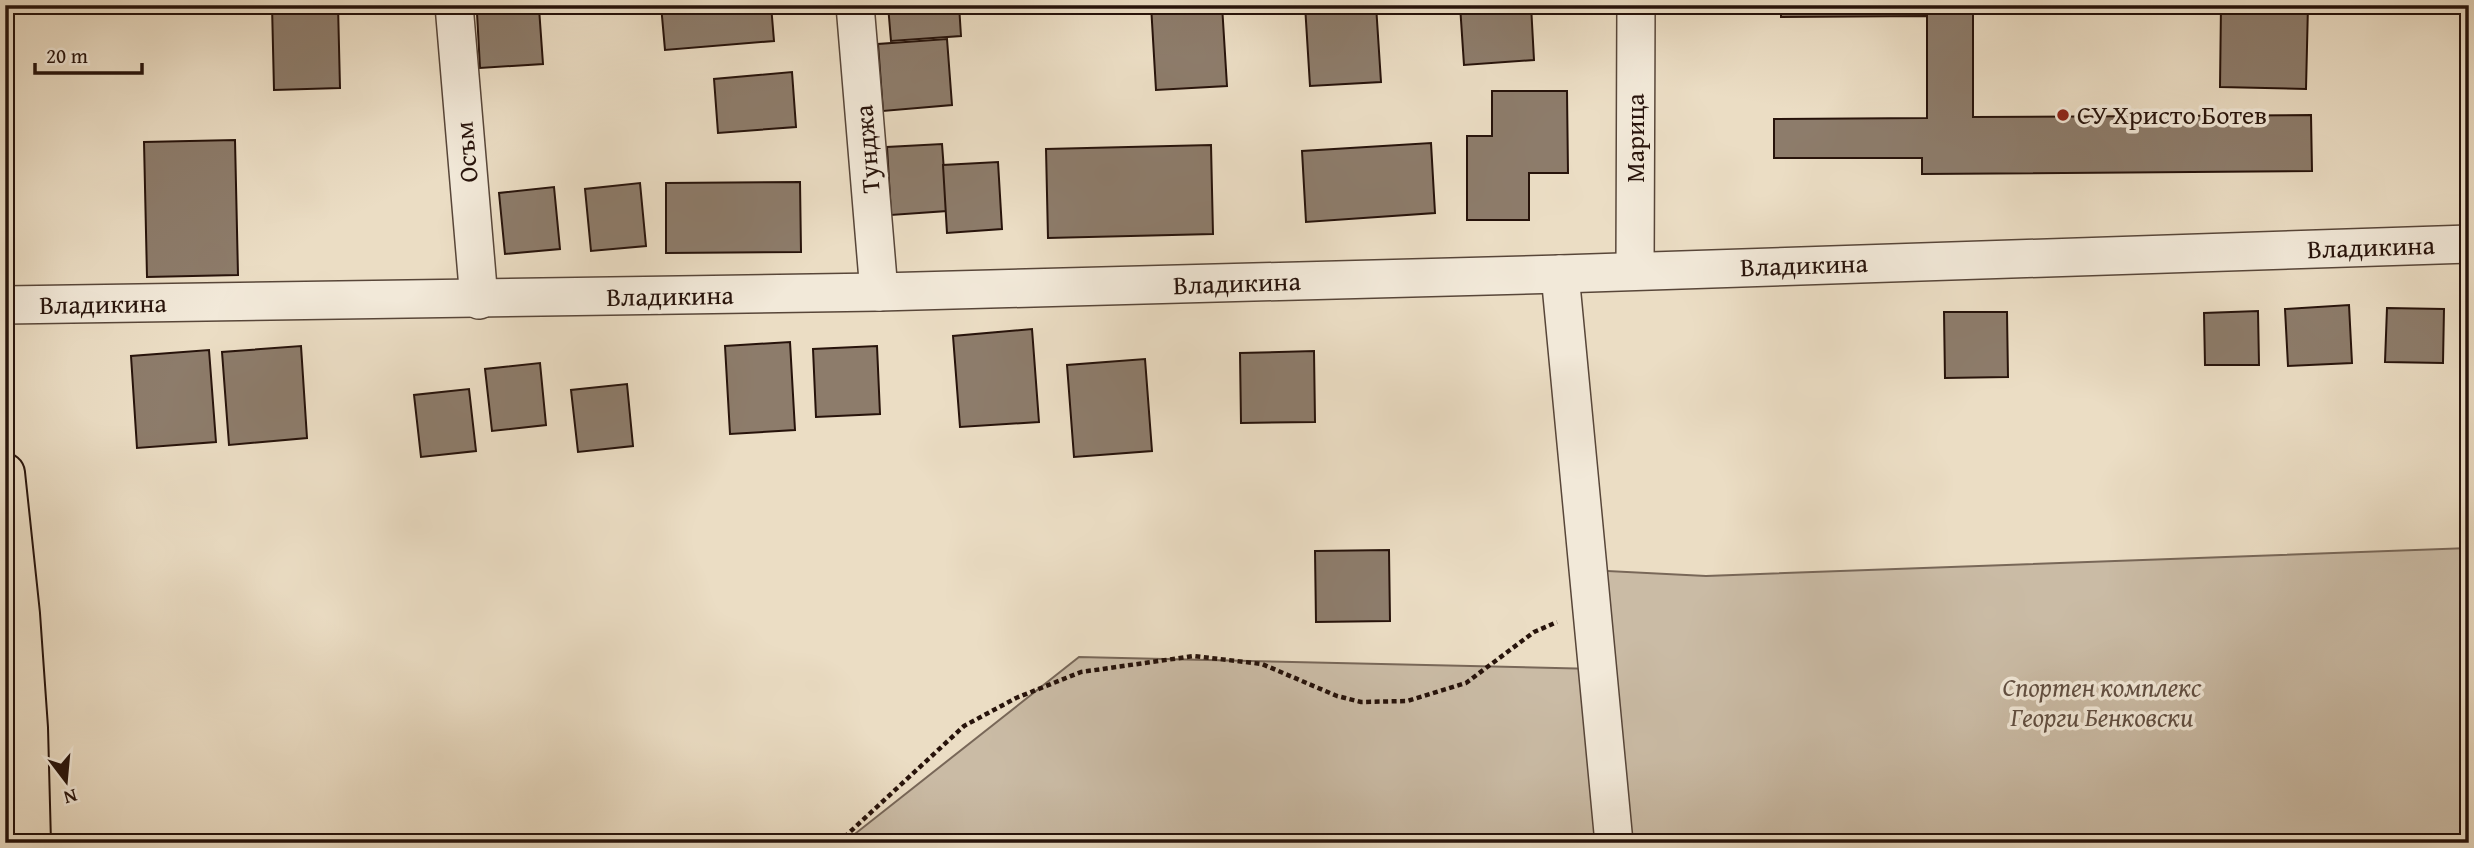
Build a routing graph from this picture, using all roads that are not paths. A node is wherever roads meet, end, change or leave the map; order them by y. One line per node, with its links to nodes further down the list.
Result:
1 (454, 5): 8 (street, Осъм)
2 (855, 5): 7 (street, Тунджа)
3 (1636, 5): 5 (street, Марица)
4 (2469, 244): 5 (street, Владикина)
5 (1635, 270): 6 (street, Владикина)
6 (1560, 274): 7 (street, Владикина); 12 (street)
7 (879, 292): 8 (street, Владикина)
8 (479, 300): 9 (street, Владикина)
9 (5, 305)
10 (5, 472): 11 (main road)
11 (31, 843)
12 (1614, 843)

